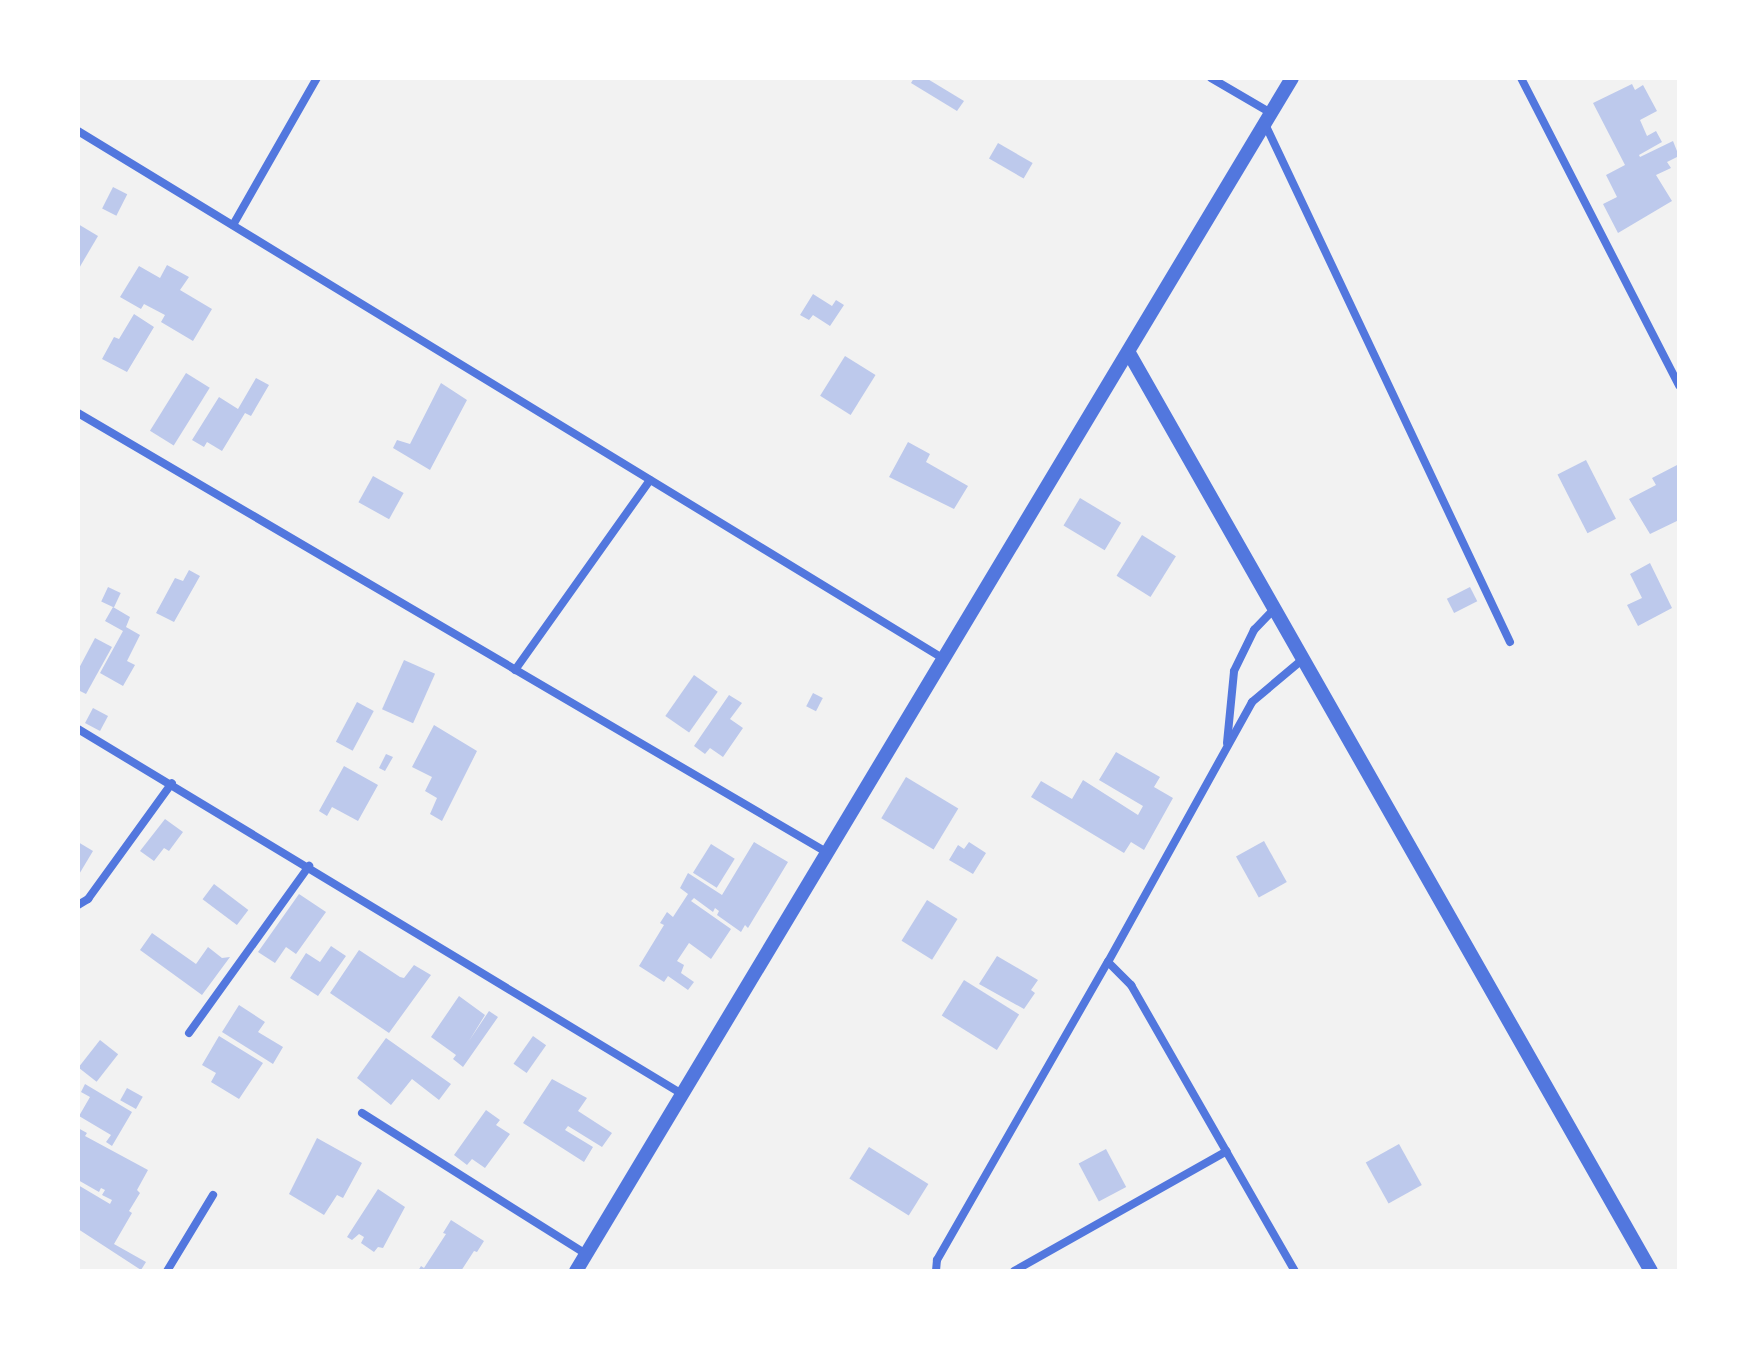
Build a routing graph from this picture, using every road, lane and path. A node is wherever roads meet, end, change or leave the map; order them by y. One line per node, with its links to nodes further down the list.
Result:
1 (317, 78): 7 (street)
2 (1211, 78): 5 (street)
3 (1292, 78): 5 (street)
4 (1521, 78): 9 (street)
5 (1268, 118): 8 (street); 13 (street)
6 (78, 131): 7 (street)
7 (233, 225): 11 (street)
8 (1129, 353): 12 (street); 14 (street)
9 (1679, 386)
10 (78, 413): 16 (street)
11 (650, 480): 14 (street); 16 (street)
12 (1274, 609): 15 (street); 18 (street)
13 (1510, 642)
14 (944, 659): 20 (street)
15 (1303, 659): 18 (street); 35 (street)
16 (515, 670): 20 (street)
17 (78, 729): 19 (street)
18 (1226, 749): 23 (street)
19 (172, 783): 21 (street); 22 (street)
20 (828, 853): 25 (street)
21 (309, 866): 24 (street); 25 (street)
22 (78, 905)
23 (1108, 962): 27 (street); 32 (street)
24 (189, 1033)
25 (682, 1094): 29 (street)
26 (362, 1113): 29 (street)
27 (1227, 1151): 33 (street); 34 (street)
28 (213, 1195): 30 (street)
29 (586, 1254): 31 (street)
30 (167, 1271)
31 (576, 1271)
32 (936, 1271)
33 (1014, 1271)
34 (1295, 1271)
35 (1651, 1271)

